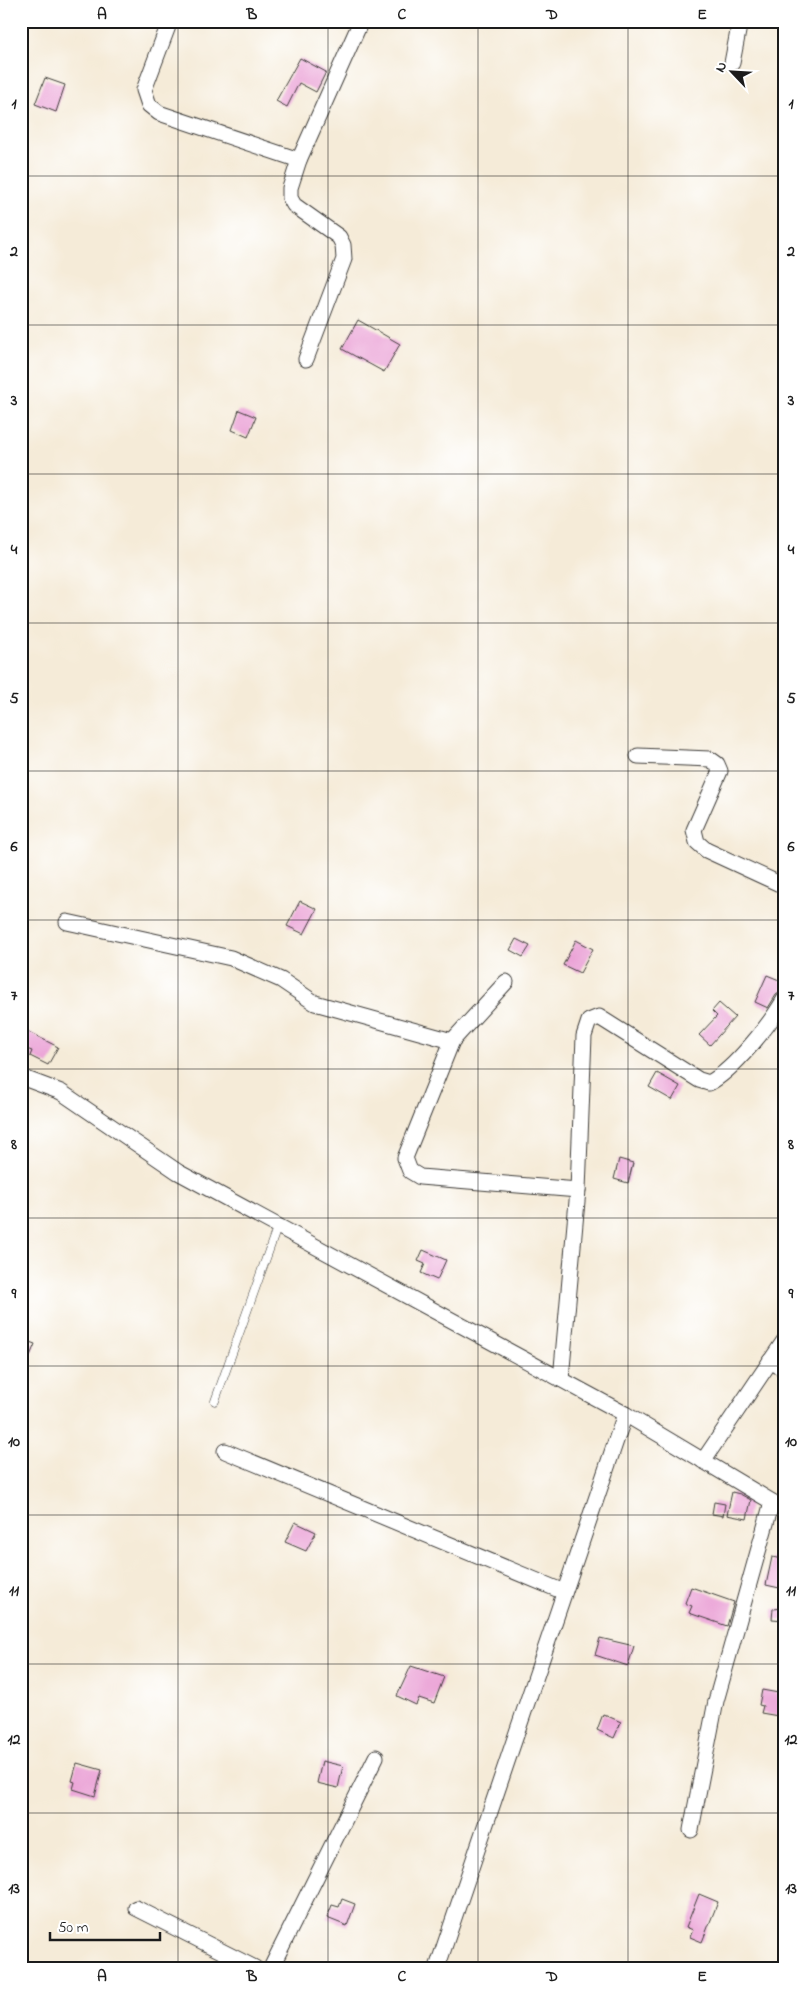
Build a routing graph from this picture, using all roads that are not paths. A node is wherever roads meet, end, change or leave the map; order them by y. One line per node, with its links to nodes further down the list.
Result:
1 (170, 21): 5 (street)
2 (361, 21): 5 (street)
3 (740, 21): 4 (street)
4 (732, 63)
5 (299, 160): 6 (street)
6 (306, 359)
7 (638, 756): 8 (street)
8 (784, 886)
9 (67, 922): 12 (street)
10 (506, 982): 12 (street)
11 (784, 1000): 14 (street)
12 (452, 1041): 14 (street)
13 (21, 1076): 15 (street)
14 (578, 1190): 19 (street)
15 (278, 1225): 19 (street); 20 (lane)
16 (784, 1341): 17 (street)
17 (770, 1361): 18 (street); 23 (street)
18 (784, 1369)
19 (561, 1379): 21 (street)
20 (215, 1401)
21 (624, 1414): 23 (street); 25 (street)
22 (225, 1451): 25 (street)
23 (703, 1461): 24 (street)
24 (778, 1506): 27 (street)
25 (564, 1592): 31 (street)
26 (376, 1757): 30 (street)
27 (691, 1830)
28 (136, 1908): 29 (street)
29 (255, 1968)
30 (271, 1968)
31 (437, 1968)

